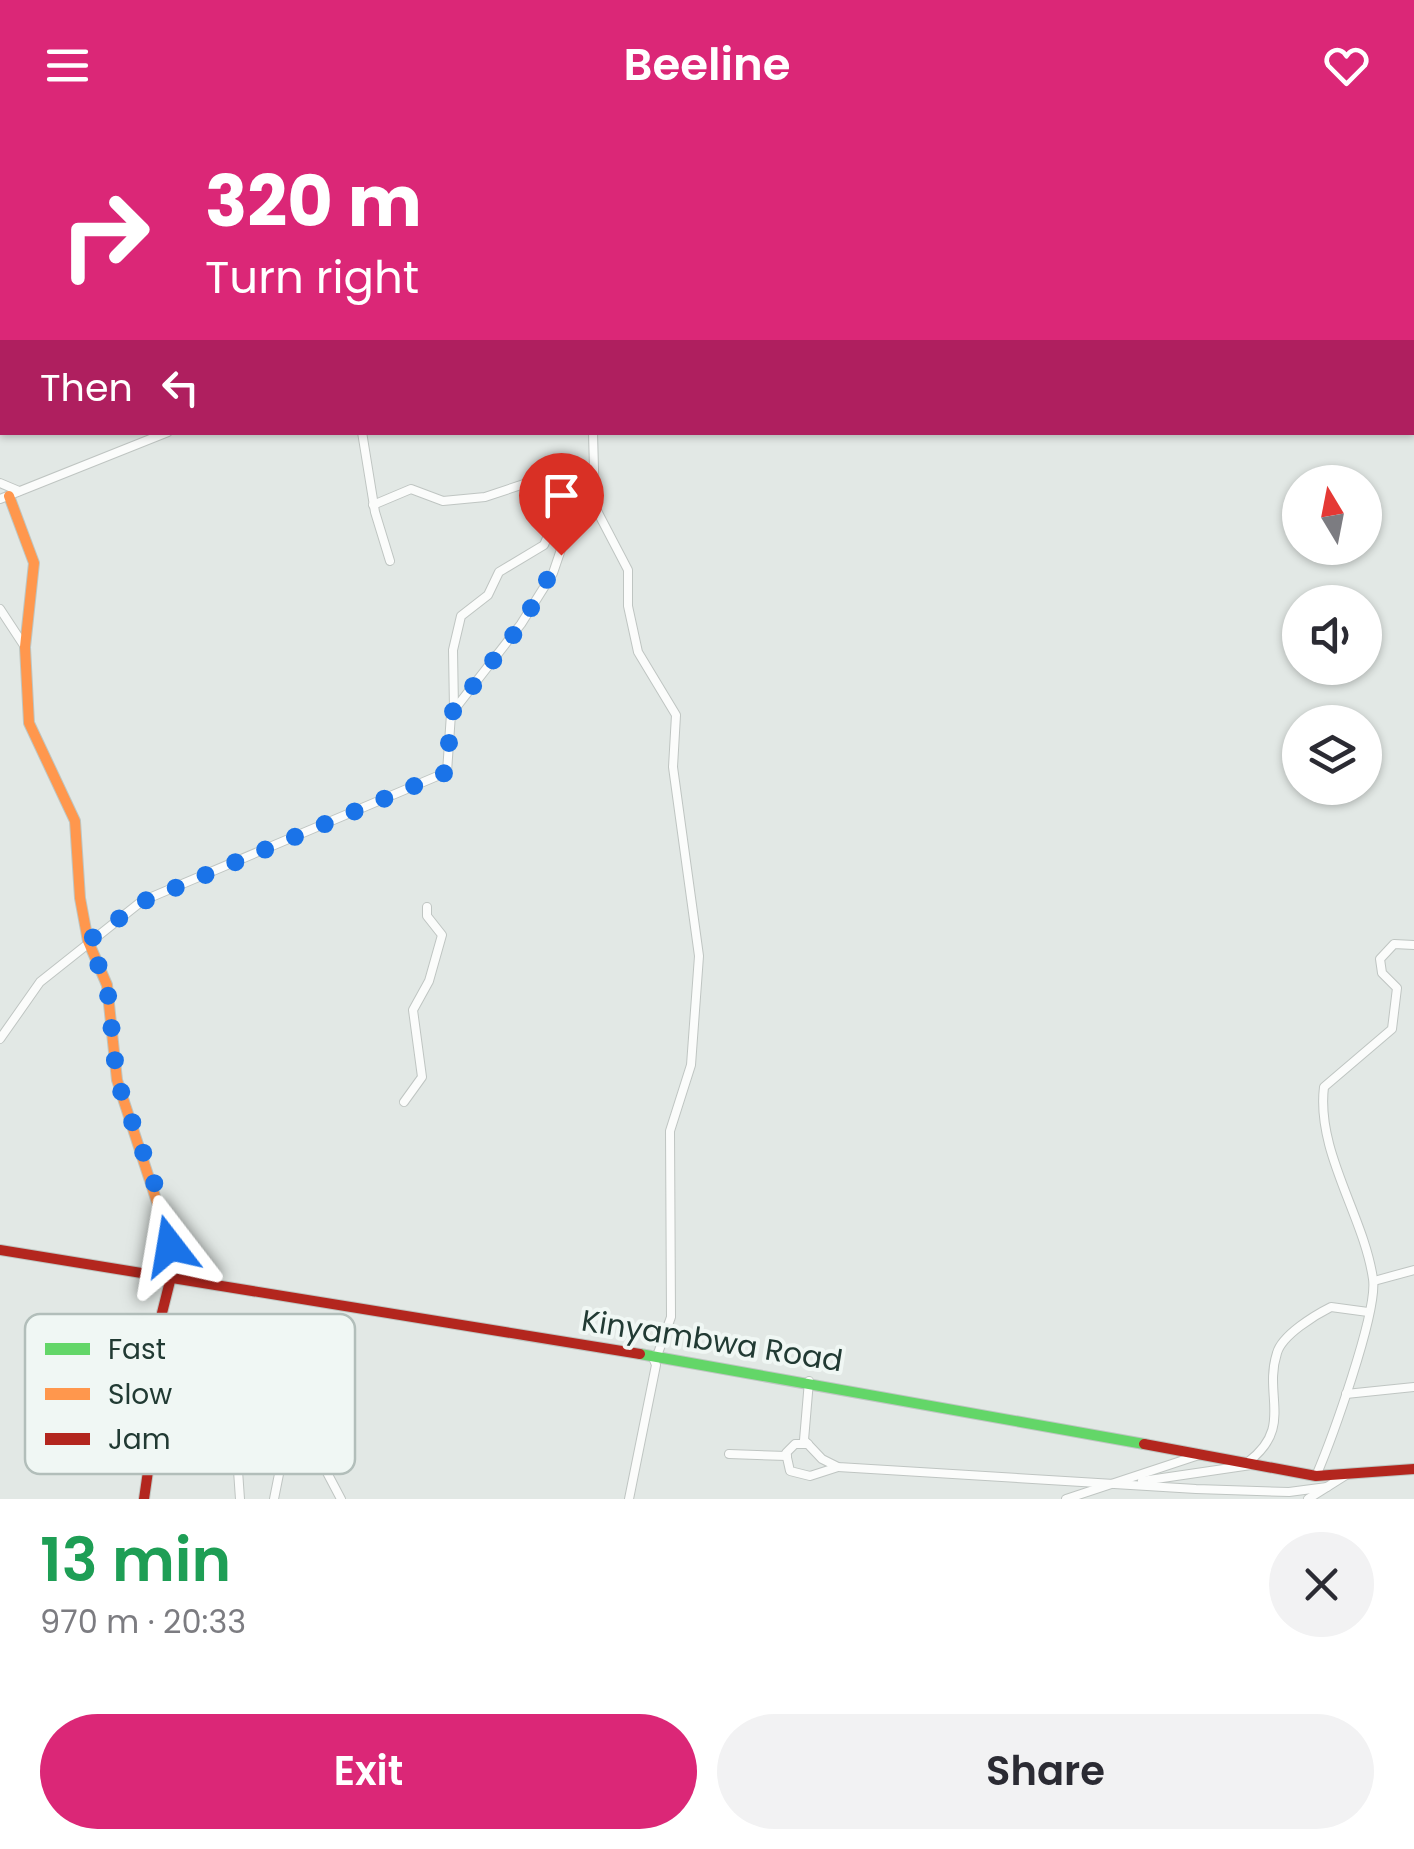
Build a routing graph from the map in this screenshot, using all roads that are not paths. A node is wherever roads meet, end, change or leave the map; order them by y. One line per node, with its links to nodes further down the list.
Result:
1 (161, 435): 8 (street)
2 (362, 435): 10 (street)
3 (592, 435): 4 (street)
4 (592, 472): 6 (street); 7 (street)
5 (0, 483): 8 (street)
6 (593, 483): 14 (street); 26 (street)
7 (568, 490): 10 (street); 14 (street)
8 (24, 491): 9 (street)
9 (5, 498): 13 (street)
10 (373, 505): 11 (street)
11 (390, 561)
12 (0, 609): 13 (street)
13 (25, 647): 16 (street)
14 (454, 710): 16 (street)
15 (427, 906): 19 (street)
16 (88, 941): 18 (street); 22 (street)
17 (1414, 945): 23 (street)
18 (0, 1039)
19 (404, 1102)
20 (0, 1250): 22 (street, Kinyambwa Road)
21 (1414, 1270): 23 (street)
22 (170, 1281): 25 (street); 26 (street, Kinyambwa Road)
23 (1374, 1282): 24 (street)
24 (1368, 1312): 29 (street); 34 (street)
25 (162, 1314)
26 (654, 1356): 27 (street, Kinyambwa Road); 45 (street)
27 (808, 1382): 30 (street); 32 (street, Kinyambwa Road)
28 (1414, 1388): 29 (street)
29 (1346, 1394): 42 (street)
30 (809, 1444): 33 (street); 35 (street)
31 (729, 1454): 33 (street)
32 (1204, 1454): 34 (street, Kinyambwa Road); 43 (street)
33 (787, 1456): 35 (street)
34 (1252, 1463): 42 (street, Kinyambwa Road); 43 (street)
35 (838, 1467): 43 (street)
36 (1414, 1468): 41 (street, Kinyambwa Road)
37 (146, 1474): 46 (street)
38 (237, 1474): 47 (street)
39 (279, 1474): 48 (street)
40 (328, 1474): 49 (street)
41 (1346, 1475): 42 (street, Kinyambwa Road); 44 (street)
42 (1316, 1476)
43 (1121, 1482): 44 (street); 50 (street)
44 (1327, 1488): 51 (street)
45 (626, 1498)
46 (144, 1499)
47 (240, 1499)
48 (274, 1499)
49 (341, 1499)
50 (1066, 1499)
51 (1308, 1499)

